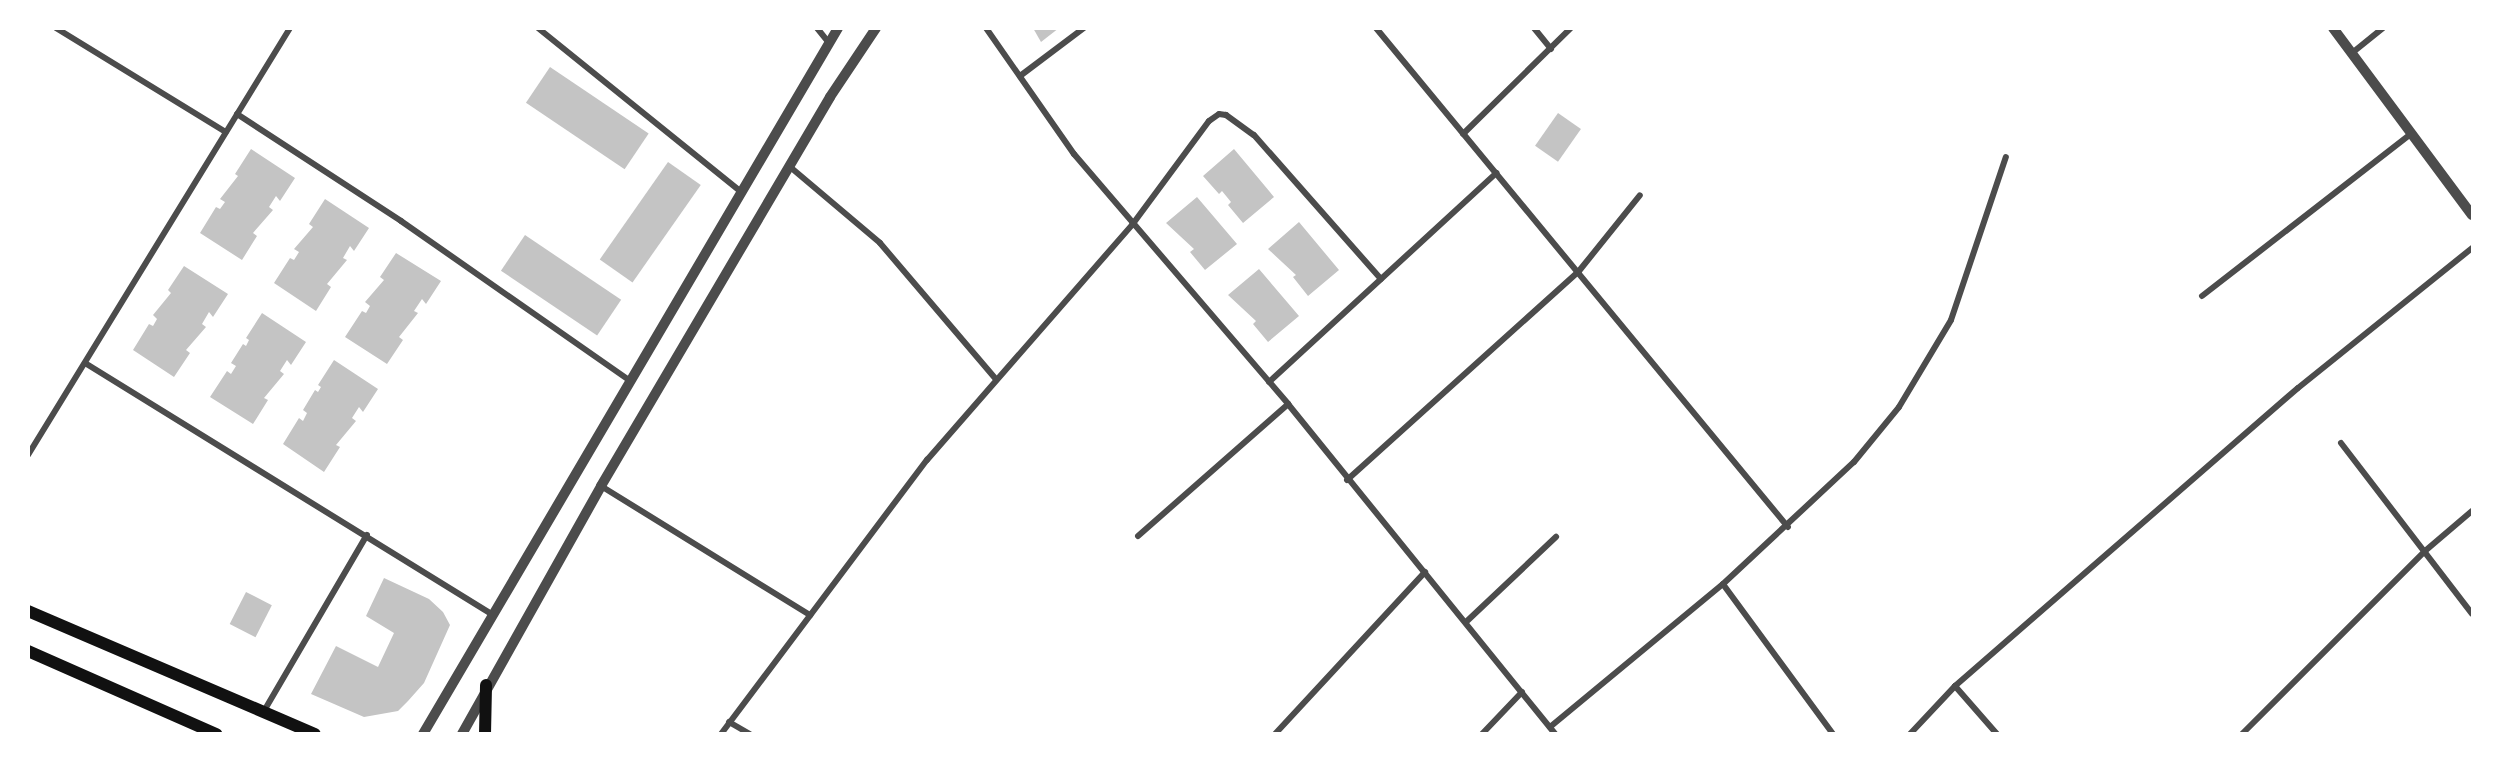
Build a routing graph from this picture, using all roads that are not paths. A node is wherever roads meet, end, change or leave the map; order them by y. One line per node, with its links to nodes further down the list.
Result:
1 (56, 28): 19 (street)
2 (290, 28): 18 (street)
3 (538, 28): 25 (street)
4 (817, 28): 14 (street)
5 (838, 28): 14 (street)
6 (876, 28): 23 (street)
7 (986, 28): 17 (street)
8 (1084, 28): 17 (street)
9 (1376, 28): 21 (street)
10 (1534, 28): 15 (street)
11 (1571, 28): 15 (street)
12 (2333, 28): 16 (street)
13 (2383, 28): 16 (street)
14 (829, 43): 25 (street)
15 (1551, 49): 21 (street)
16 (2352, 53): 20 (street)
17 (1020, 76): 28 (street)
18 (237, 114): 19 (street); 35 (street)
19 (226, 132): 33 (street)
20 (2412, 133): 27 (street); 32 (street)
21 (1463, 134): 24 (street)
22 (2007, 157): 43 (street)
23 (789, 166): 34 (street); 41 (street)
24 (1496, 173): 30 (street); 31 (street)
25 (741, 192): 35 (street)
26 (1640, 195): 30 (street)
27 (2472, 215)
28 (1132, 225): 31 (street); 34 (street); 36 (street)
29 (2472, 248): 57 (street)
30 (1579, 271): 40 (street); 43 (street)
31 (1381, 279): 36 (street)
32 (2202, 296)
33 (85, 363): 39 (street); 44 (street)
34 (995, 378): 53 (street)
35 (630, 381): 51 (street)
36 (1269, 382): 37 (street)
37 (1288, 405): 40 (street); 45 (street)
38 (2341, 443): 47 (street)
39 (28, 455)
40 (1347, 480): 48 (street)
41 (602, 486): 53 (street); 56 (street)
42 (2472, 511): 47 (street)
43 (1788, 527): 49 (street)
44 (367, 535): 51 (street); 59 (street)
45 (1138, 536)
46 (1556, 537): 54 (street)
47 (2425, 551): 52 (street); 75 (street)
48 (1425, 572): 54 (street); 69 (street)
49 (1724, 584): 61 (street); 72 (street)
50 (28, 611): 59 (main road)
51 (492, 614): 64 (street)
52 (2472, 614)
53 (810, 615): 60 (street)
54 (1466, 621): 58 (street)
55 (28, 651): 62 (main road)
56 (486, 686): 65 (street); 66 (main road)
57 (1955, 686): 73 (street); 74 (street)
58 (1522, 692): 61 (street); 70 (street)
59 (264, 711): 63 (main road)
60 (729, 722): 67 (street); 68 (street)
61 (1550, 727): 71 (street)
62 (216, 734)
63 (315, 734)
64 (423, 734)
65 (462, 734)
66 (485, 734)
67 (721, 734)
68 (750, 734)
69 (1275, 734)
70 (1482, 734)
71 (1555, 734)
72 (1833, 734)
73 (1910, 734)
74 (1997, 734)
75 (2242, 734)

